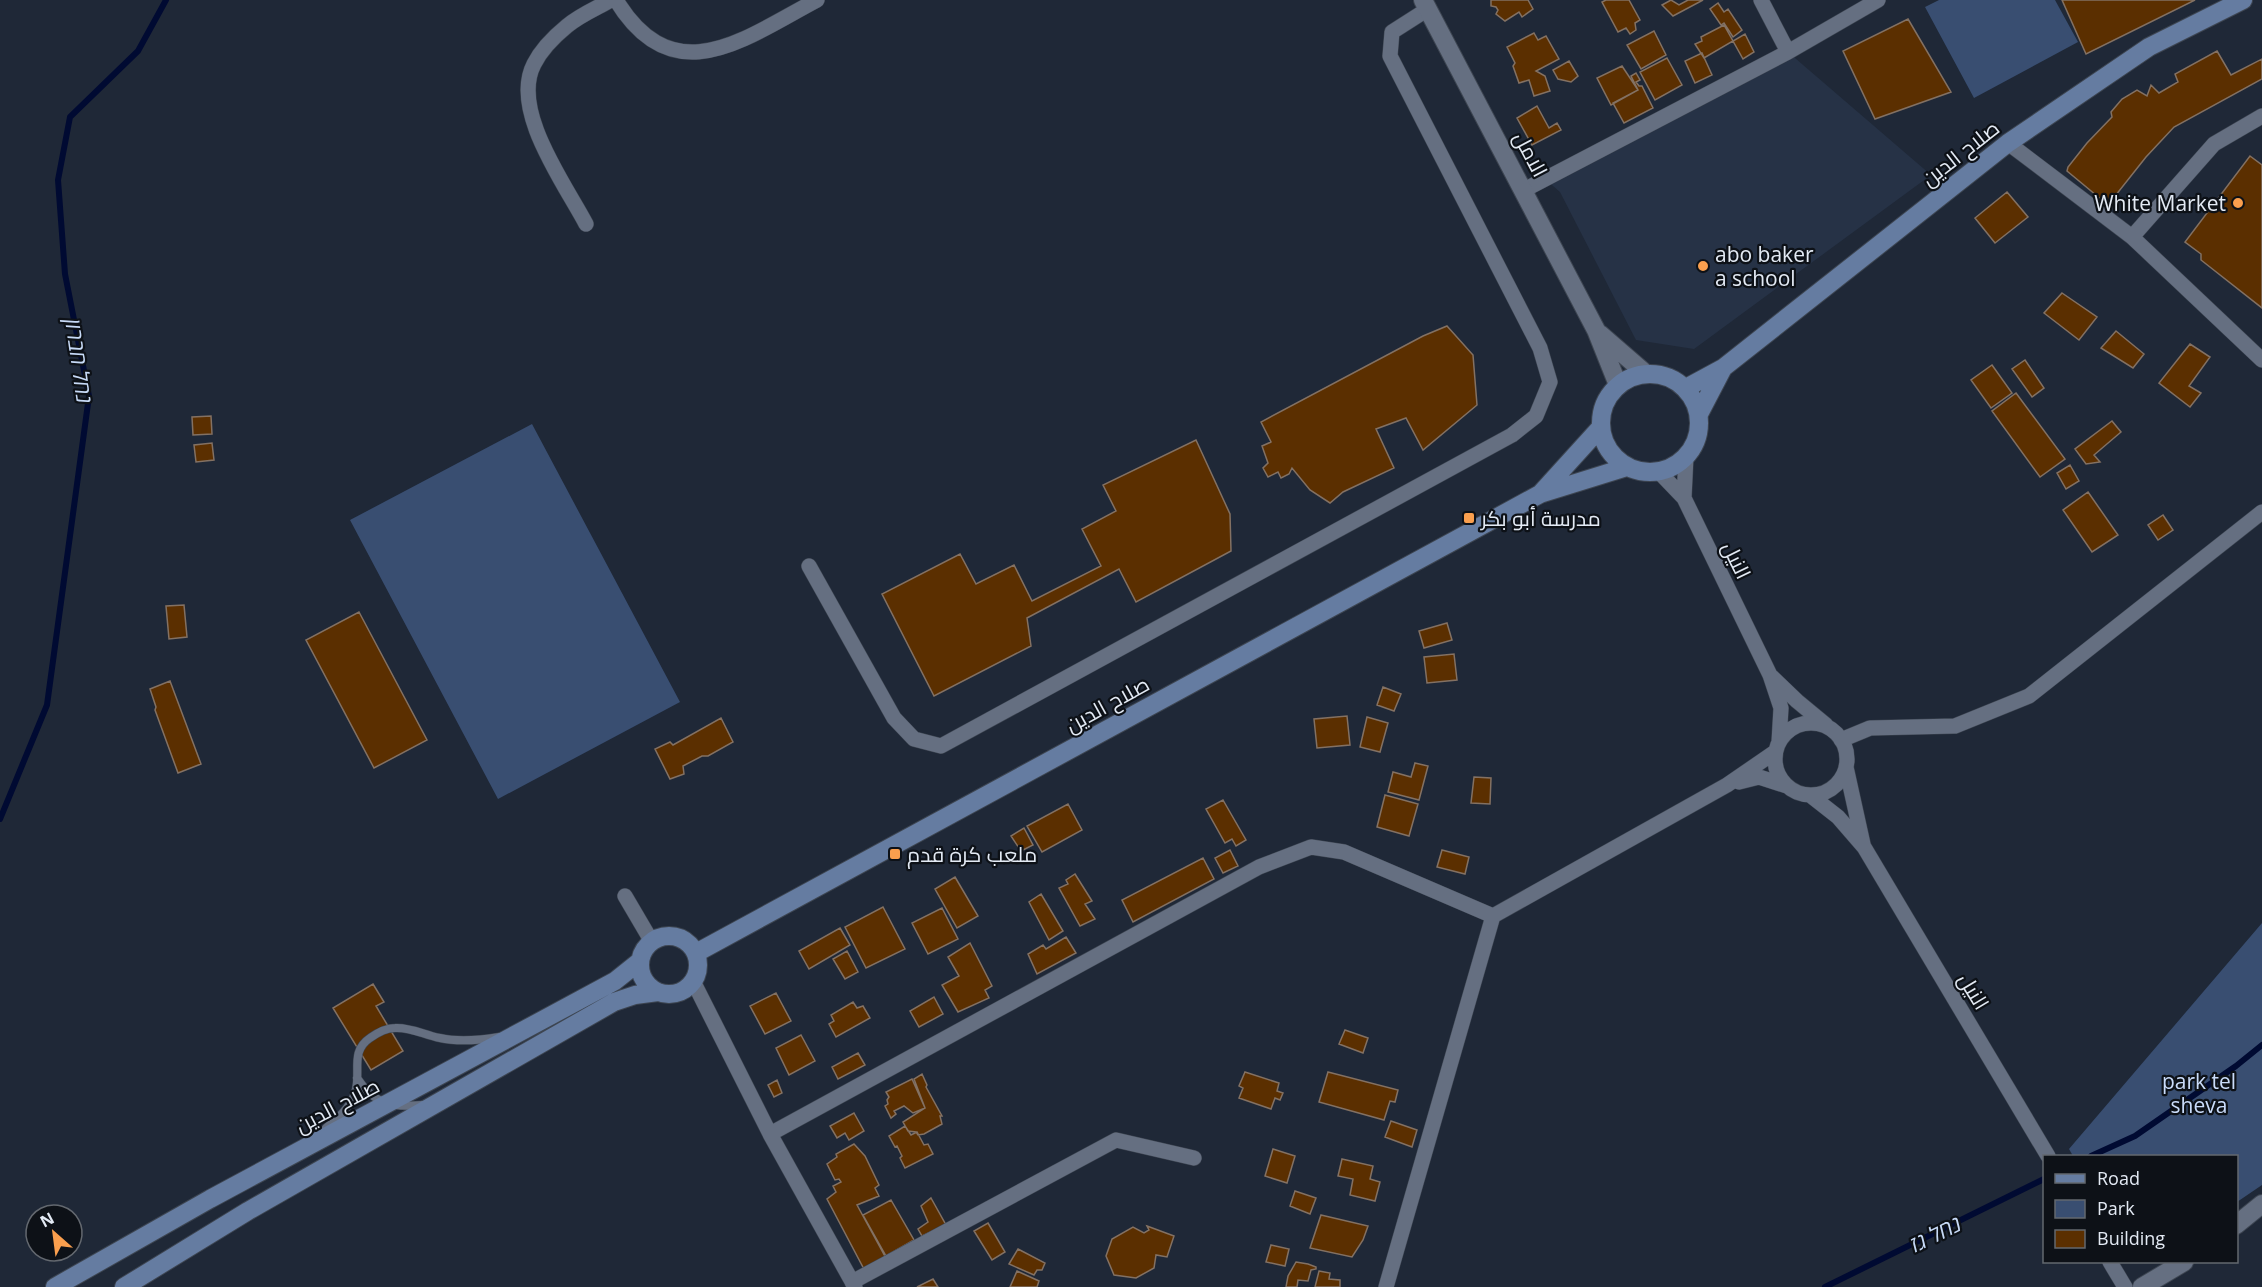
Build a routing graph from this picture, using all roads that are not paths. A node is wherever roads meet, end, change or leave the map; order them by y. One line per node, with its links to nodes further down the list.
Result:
1 (611, 0): 12 (street)
2 (616, 0): 3 (street)
3 (818, 0)
4 (1761, 0): 8 (street)
5 (1878, 0): 8 (street)
6 (2242, 0): 10 (main road, صلاح الدين)
7 (1426, 4): 11 (street, الامل); 28 (street)
8 (1788, 52): 11 (street)
9 (2260, 119): 13 (street)
10 (2008, 143): 13 (street); 16 (main road, صلاح الدين)
11 (1524, 190): 14 (street, الامل)
12 (586, 224)
13 (2132, 237): 15 (street)
14 (1596, 330): 17 (street, الامل); 18 (street, الامل)
15 (2261, 358)
16 (1723, 368): 19 (main road, صلاح الدين); 20 (main road, صلاح الدين)
17 (1645, 374): 18 (main road); 19 (main road)
18 (1618, 385): 21 (main road)
19 (1686, 388): 20 (main road)
20 (1699, 414): 22 (main road)
21 (1600, 429): 23 (main road); 25 (main road, صلاح الدين)
22 (1686, 457): 24 (main road); 26 (street, النيل)
23 (1627, 468): 24 (main road); 25 (main road, صلاح الدين)
24 (1659, 472): 26 (street, النيل)
25 (1540, 494): 41 (main road, صلاح الدين)
26 (1684, 498): 29 (street, النيل)
27 (2262, 512): 31 (street)
28 (808, 566)
29 (1770, 675): 30 (street); 32 (street, النيل)
30 (1829, 727): 31 (street); 32 (street)
31 (1841, 740): 33 (street)
32 (1777, 747): 34 (street); 35 (street)
33 (1846, 767): 36 (street); 37 (street)
34 (1727, 785): 35 (street); 39 (street)
35 (1787, 786): 36 (street)
36 (1810, 795): 37 (street)
37 (1864, 846): 51 (street, النيل)
38 (626, 896): 40 (street)
39 (1493, 916): 49 (street); 60 (street)
40 (652, 942): 41 (main road); 42 (main road)
41 (696, 953): 43 (main road)
42 (640, 961): 44 (main road); 45 (main road, صلاح الدين)
43 (693, 981): 44 (main road); 49 (street)
44 (658, 992): 47 (main road)
45 (524, 1030): 46 (lane); 48 (main road, صلاح الدين)
46 (357, 1078): 48 (lane); 50 (lane)
47 (438, 1102): 48 (lane); 59 (main road)
48 (387, 1104): 50 (main road, صلاح الدين)
49 (770, 1134): 57 (street)
50 (302, 1149): 58 (main road, صلاح الدين)
51 (2047, 1155)
52 (1194, 1158): 57 (street)
53 (2262, 1203): 54 (street)
54 (2238, 1224)
55 (2111, 1263): 61 (street)
56 (2182, 1263): 62 (street)
57 (854, 1285)
58 (55, 1287)
59 (124, 1287)
60 (1386, 1287)
61 (2125, 1287)
62 (2142, 1287)

